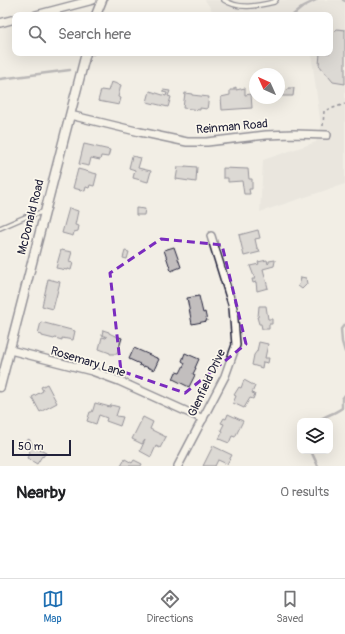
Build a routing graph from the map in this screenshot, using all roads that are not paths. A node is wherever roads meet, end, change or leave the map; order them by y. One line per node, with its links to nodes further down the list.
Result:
1 (93, 0): 5 (street)
2 (102, 0): 6 (street)
3 (224, 0): 4 (lane)
4 (276, 0)
5 (47, 12)
6 (97, 12)
7 (12, 20): 8 (street)
8 (0, 23)
9 (85, 56): 10 (street, McDonald Road)
10 (70, 116): 11 (street, Reinman Road); 12 (street, McDonald Road)
11 (327, 135)
12 (45, 212): 13 (lane); 15 (street, McDonald Road)
13 (0, 228)
14 (210, 236): 17 (street, Glenfield Drive)
15 (10, 350): 16 (street, McDonald Road); 17 (street, Rosemary Lane)
16 (0, 387)
17 (202, 419): 18 (street, Glenfield Drive)
18 (178, 466)

